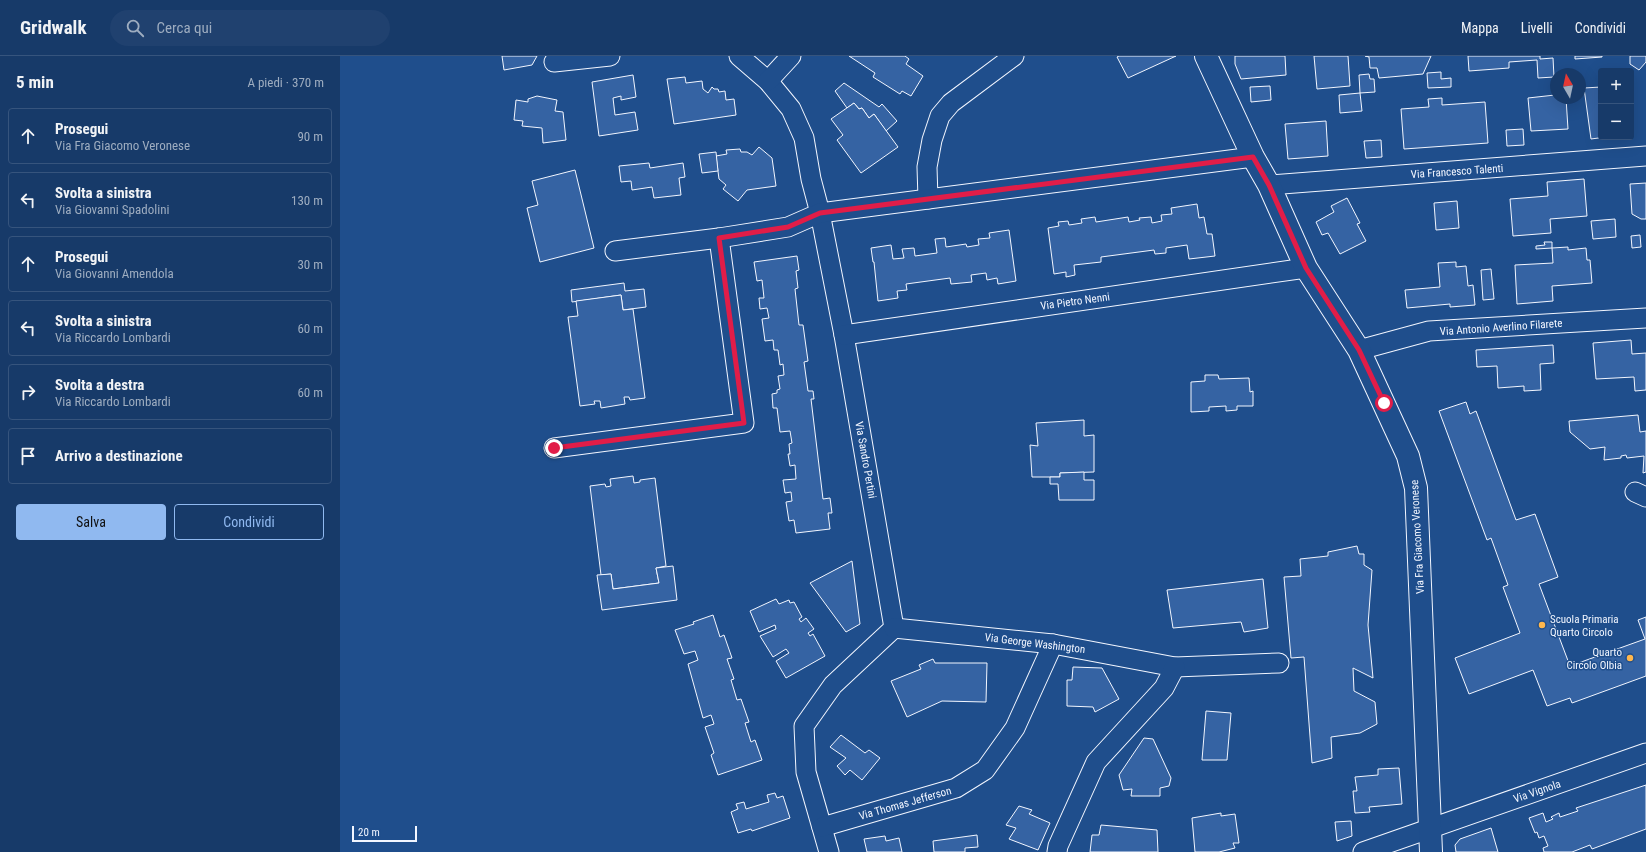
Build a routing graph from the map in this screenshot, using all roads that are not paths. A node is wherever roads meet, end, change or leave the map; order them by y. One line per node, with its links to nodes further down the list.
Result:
1 (610, 56): 6 (street)
2 (739, 56): 7 (street, Via Sandro Pertini)
3 (792, 56): 7 (street)
4 (1014, 56): 11 (street)
5 (1206, 56): 9 (street, Via Fra Giacomo Veronese)
6 (554, 62)
7 (768, 81): 12 (street, Via Sandro Pertini)
8 (1646, 156): 10 (street, Via Francesco Talenti)
9 (1253, 157): 10 (street, Via Fra Giacomo Veronese); 11 (street)
10 (1269, 185): 15 (street, Via Fra Giacomo Veronese)
11 (928, 199): 12 (street)
12 (820, 213): 13 (street); 17 (street, Via Sandro Pertini)
13 (719, 238): 14 (street); 19 (street)
14 (615, 251)
15 (1306, 268): 17 (street, Via Pietro Nenni); 18 (street, Via Fra Giacomo Veronese)
16 (1646, 318): 18 (street, Via Antonio Averlino Filarete)
17 (844, 335): 20 (street, Via Sandro Pertini)
18 (1359, 350): 26 (street, Via Fra Giacomo Veronese)
19 (554, 448)
20 (894, 628): 21 (street, Via George Washington); 25 (street)
21 (1053, 644): 23 (street, Via George Washington); 25 (street, Via Thomas Jefferson)
22 (1279, 662): 23 (street, Via George Washington)
23 (1175, 667): 28 (street)
24 (1646, 753): 26 (street, Via Vignola)
25 (822, 826): 27 (street)
26 (1429, 829): 29 (street, Via Vignola); 30 (street, Via Fra Giacomo Veronese)
27 (829, 852)
28 (1057, 852)
29 (1363, 852)
30 (1431, 852)

